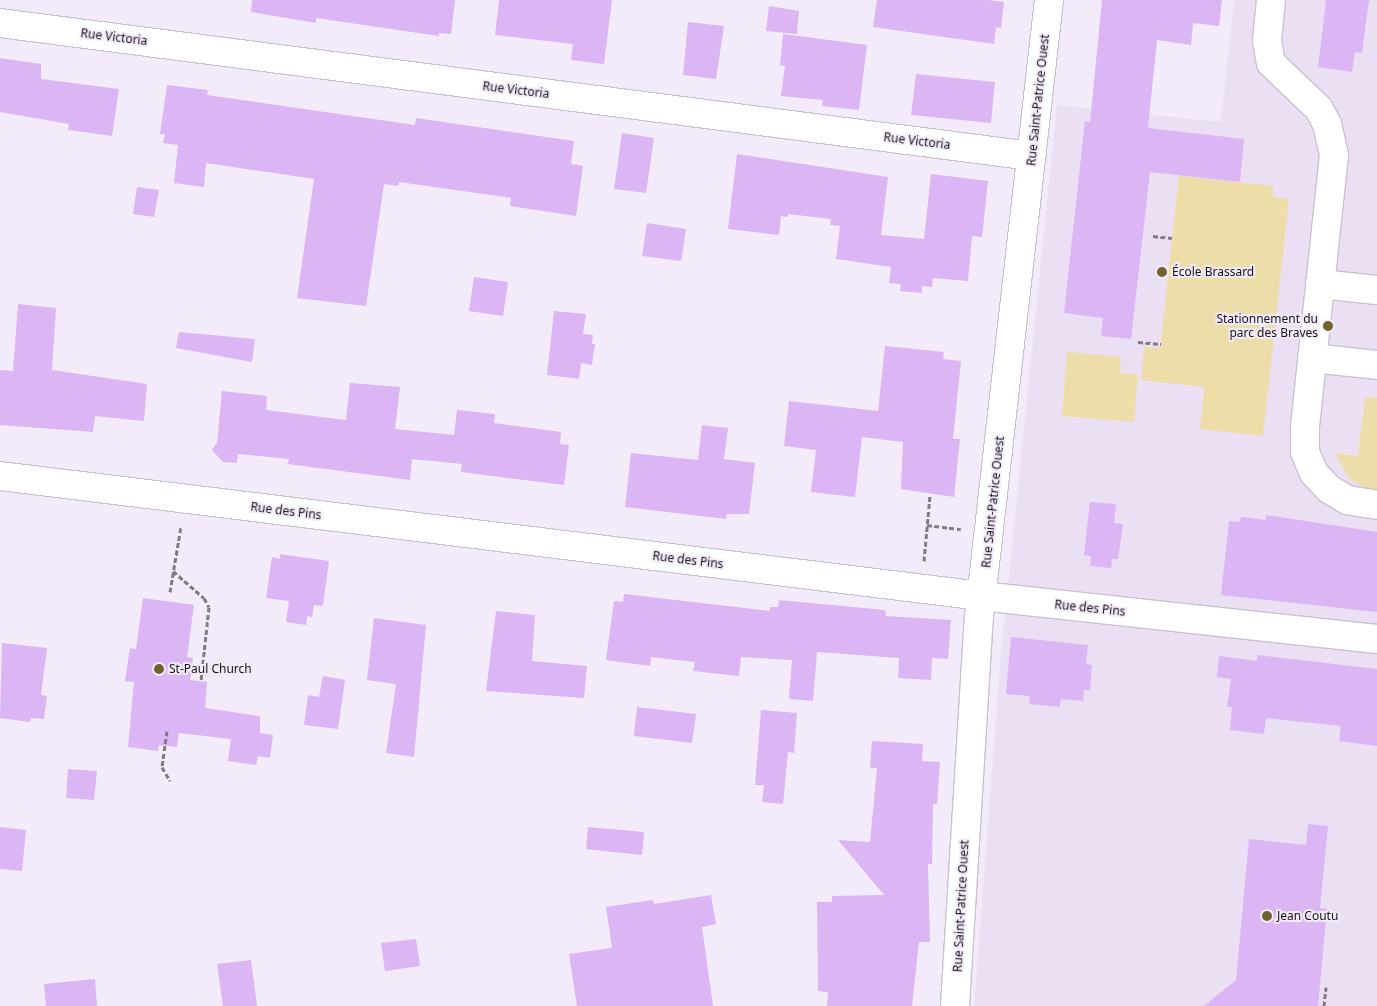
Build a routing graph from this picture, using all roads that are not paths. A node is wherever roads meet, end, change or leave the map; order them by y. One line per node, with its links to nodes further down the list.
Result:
1 (1049, 0): 4 (street, Rue Saint-Patrice Ouest)
2 (1271, 0): 5 (street)
3 (0, 23): 4 (street, Rue Victoria)
4 (1031, 156): 11 (street, Rue Saint-Patrice Ouest)
5 (1320, 284): 6 (street); 7 (street)
6 (1377, 290)
7 (1312, 358): 8 (street); 10 (street)
8 (1377, 365)
9 (0, 476): 11 (street, Rue des Pins)
10 (1377, 505)
11 (981, 596): 12 (street, Rue des Pins); 13 (street, Rue Saint-Patrice Ouest)
12 (1377, 639)
13 (955, 1006)

